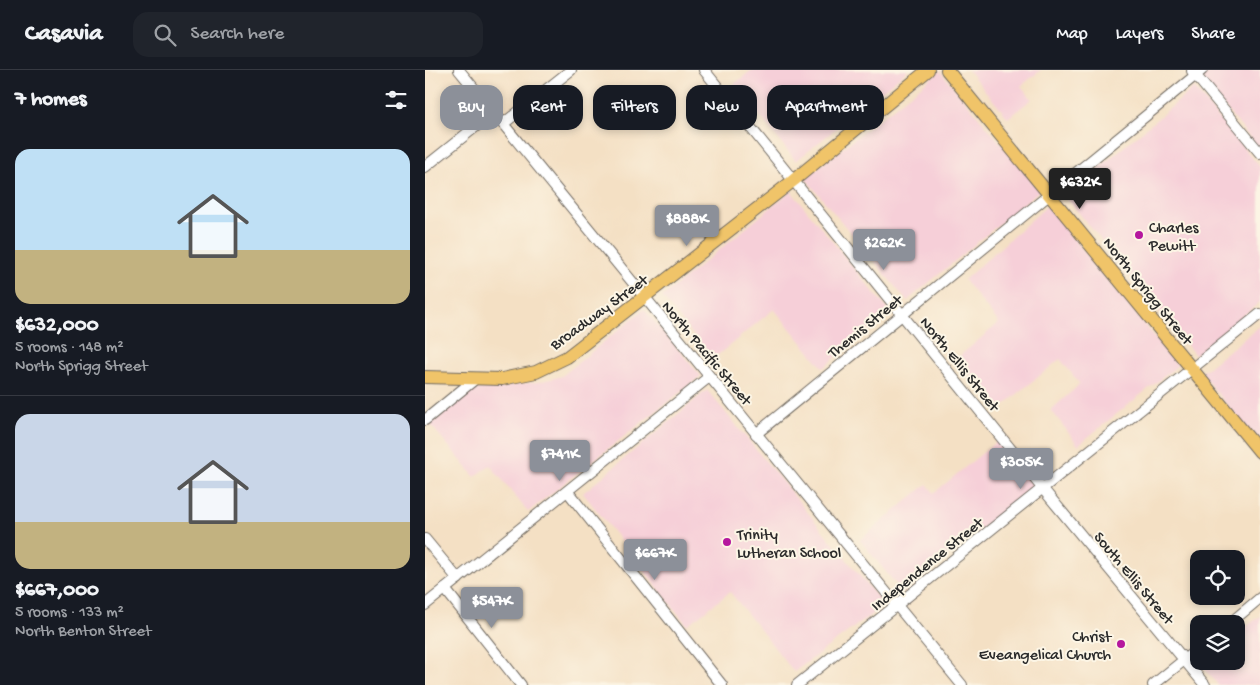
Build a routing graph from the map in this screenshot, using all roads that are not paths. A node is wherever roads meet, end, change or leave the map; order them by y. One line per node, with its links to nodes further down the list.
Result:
1 (459, 70): 7 (street, North Pacific Street)
2 (571, 70): 8 (street)
3 (704, 70): 12 (street, North Ellis Street)
4 (928, 70): 12 (main road, Broadway Street)
5 (947, 70): 13 (main road, North Sprigg Street)
6 (1196, 72): 10 (street); 13 (street, Themis Street)
7 (471, 85)
8 (503, 124): 14 (street, North Pacific Street)
9 (470, 130): 11 (street)
10 (1260, 153)
11 (425, 166)
12 (794, 180): 14 (main road, Broadway Street); 15 (street, North Ellis Street)
13 (1050, 195): 15 (street, Themis Street); 17 (main road, North Sprigg Street)
14 (644, 298): 18 (street, North Pacific Street); 20 (main road, Broadway Street)
15 (902, 313): 22 (street, Themis Street); 24 (street, North Ellis Street)
16 (1260, 314): 17 (street, Independence Street)
17 (1191, 369): 23 (main road, North Sprigg Street); 24 (street, Independence Street)
18 (709, 377): 22 (street, North Pacific Street); 25 (street)
19 (425, 378): 20 (main road, Broadway Street)
20 (474, 380): 21 (street)
21 (425, 420)
22 (756, 434): 31 (street, North Pacific Street)
23 (1260, 452)
24 (1043, 489): 31 (street, Independence Street); 34 (street, South Ellis Street)
25 (568, 492): 27 (street); 36 (street)
26 (425, 539): 27 (street)
27 (458, 578): 28 (street)
28 (445, 589): 30 (street); 35 (street)
29 (1260, 598): 32 (street)
30 (425, 605)
31 (896, 606): 37 (street, Independence Street); 38 (street, North Pacific Street)
32 (1240, 615)
33 (1190, 655): 34 (street)
34 (1184, 660): 39 (street); 40 (street, South Ellis Street)
35 (521, 685)
36 (722, 685)
37 (797, 685)
38 (962, 685)
39 (1153, 685)
40 (1205, 685)

